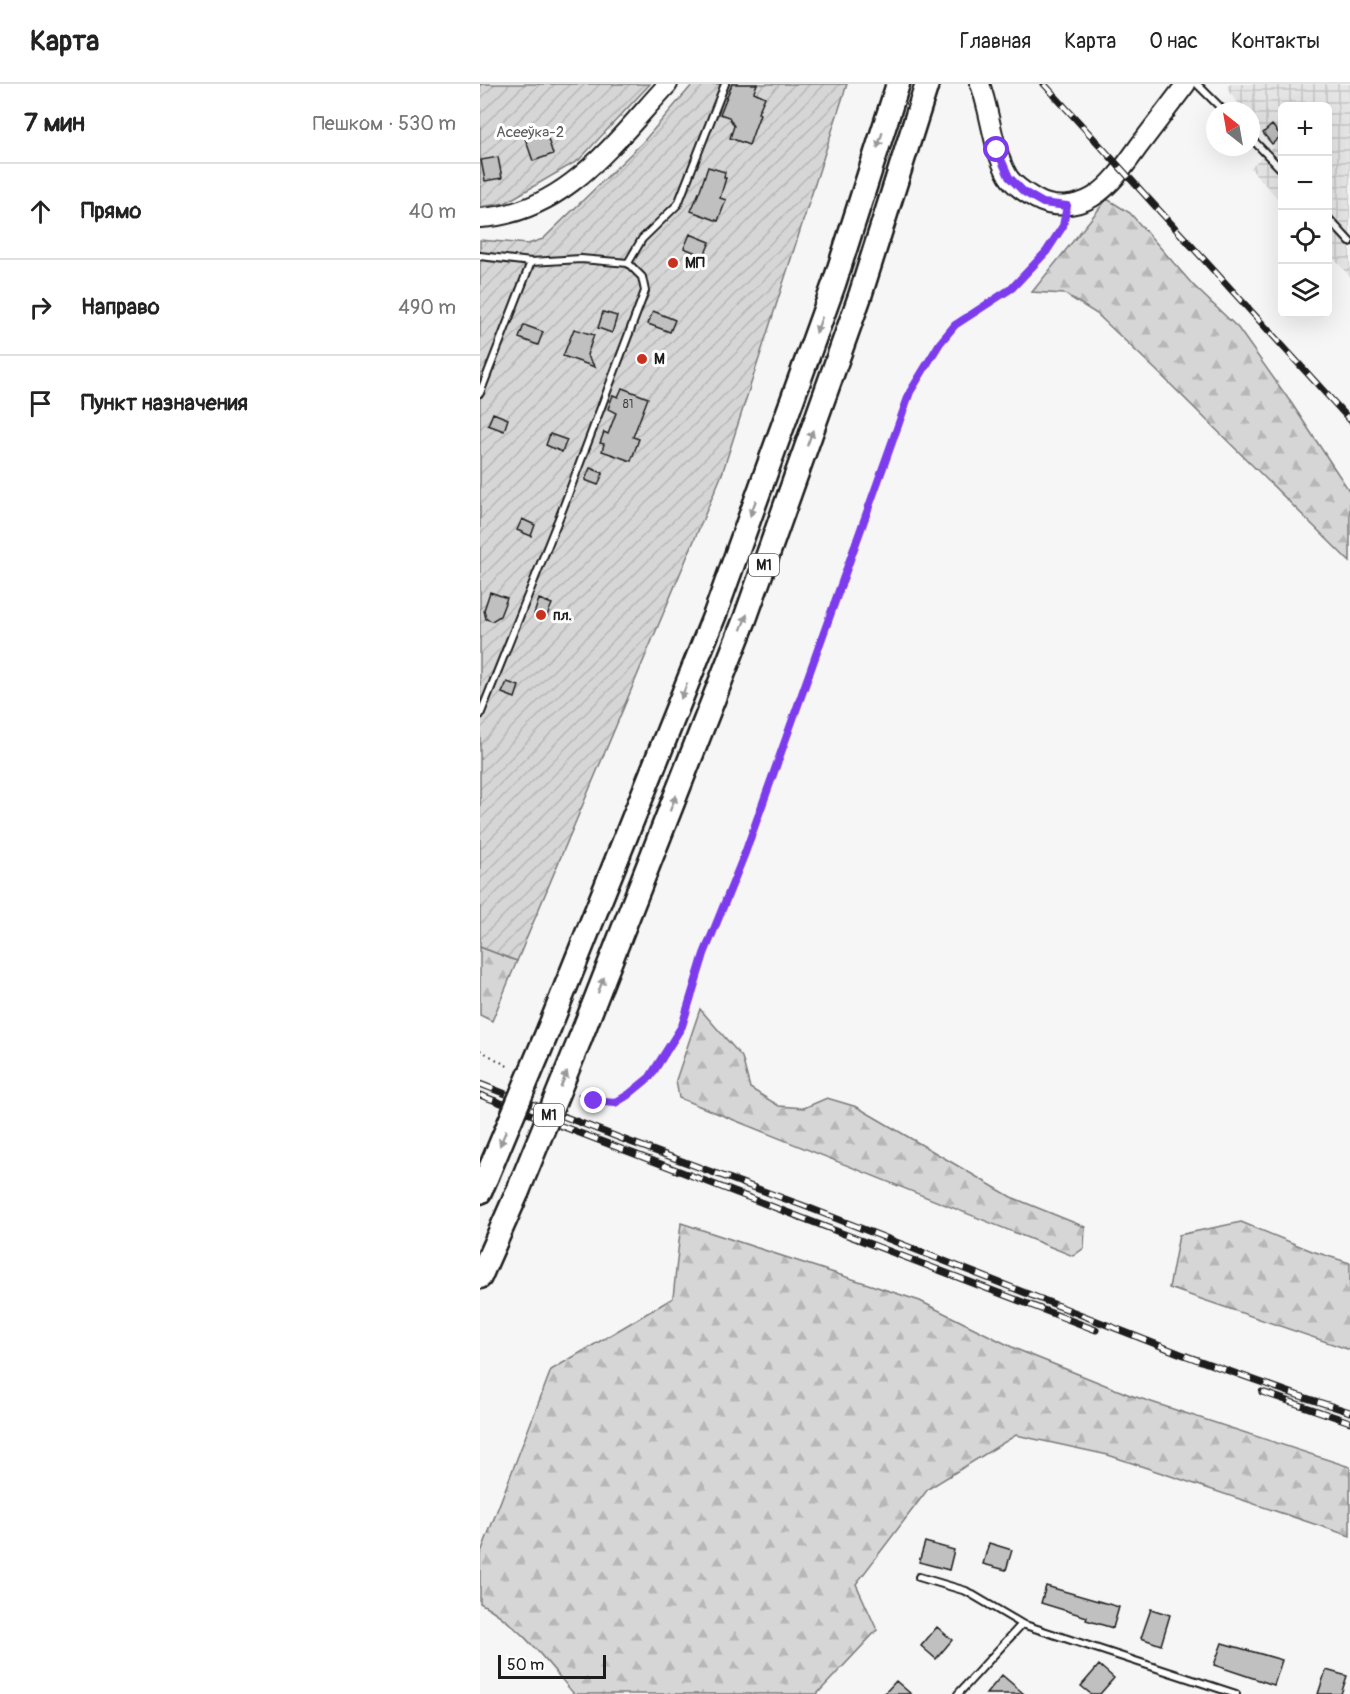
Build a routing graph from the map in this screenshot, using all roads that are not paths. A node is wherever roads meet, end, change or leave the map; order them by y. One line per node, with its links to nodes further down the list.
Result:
1 (668, 84): 11 (street)
2 (725, 84): 16 (lane)
3 (898, 84): 19 (highway, М1, one-way to 19, bridge)
4 (927, 84): 20 (highway, М1, one-way to 4, bridge)
5 (980, 84): 6 (street)
6 (1186, 84)
7 (1197, 84): 8 (lane)
8 (1215, 102)
9 (1260, 147): 10 (lane)
10 (1278, 166)
11 (480, 218)
12 (1332, 222): 13 (lane)
13 (1350, 242)
14 (480, 256): 15 (lane)
15 (531, 262): 16 (lane); 17 (lane)
16 (628, 263): 18 (lane)
17 (480, 393)
18 (480, 715)
19 (484, 1184)
20 (480, 1277)
21 (919, 1577): 22 (lane)
22 (1022, 1624): 23 (lane); 24 (lane)
23 (1232, 1693)
24 (958, 1694)

